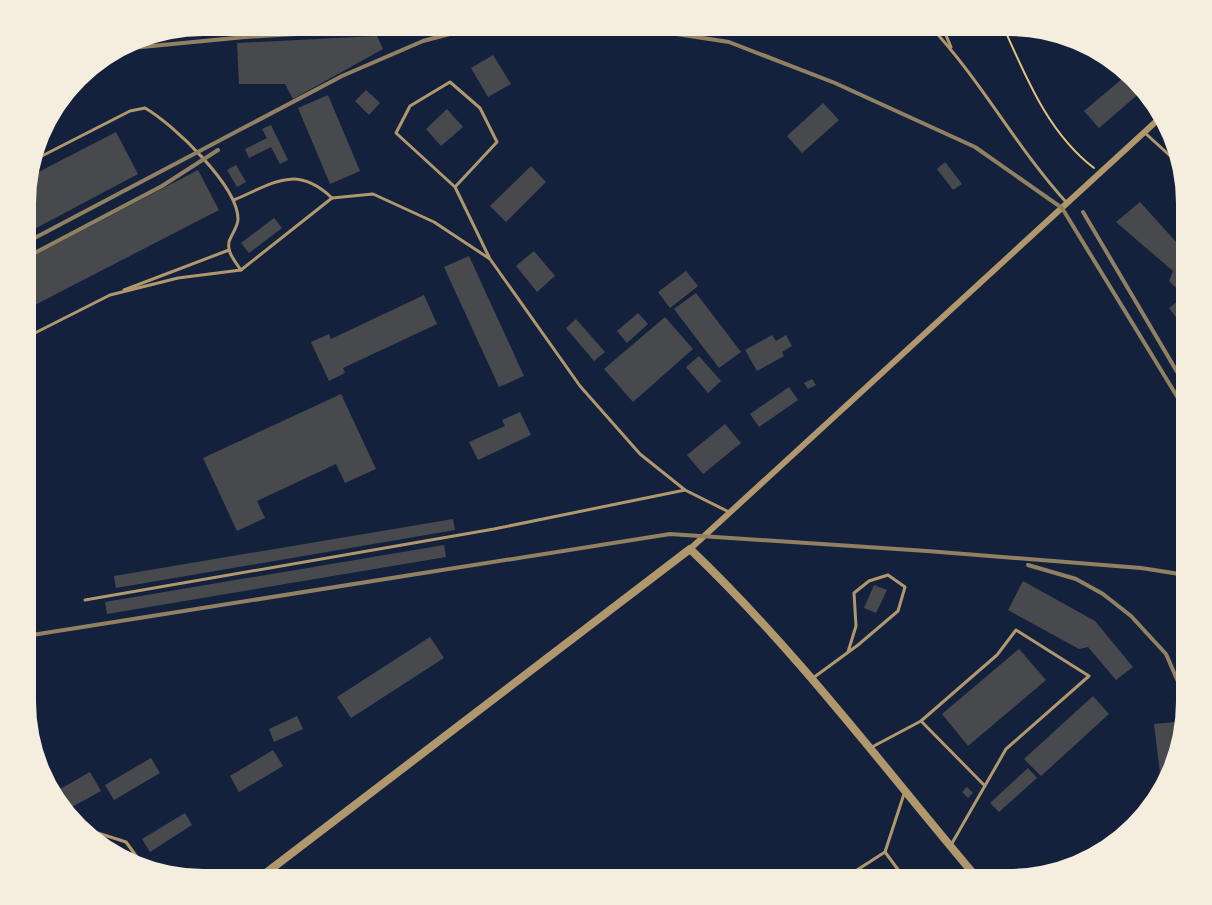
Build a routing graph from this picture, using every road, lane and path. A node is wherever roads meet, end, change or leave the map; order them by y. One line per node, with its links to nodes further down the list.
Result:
1 (940, 36): 4 (lane)
2 (946, 36): 4 (lane)
3 (1008, 36): 9 (path)
4 (952, 49): 13 (lane)
5 (1155, 122): 6 (street)
6 (1144, 132): 7 (lane); 9 (street)
7 (1168, 154)
8 (43, 155): 12 (lane)
9 (1100, 173): 13 (street)
10 (455, 187): 10 (lane); 15 (lane)
11 (332, 198): 12 (lane); 15 (lane); 16 (lane)
12 (234, 200): 14 (lane)
13 (1067, 203): 20 (street)
14 (229, 250): 16 (lane); 17 (lane)
15 (490, 259): 19 (lane)
16 (241, 270): 17 (lane)
17 (110, 295): 18 (lane)
18 (36, 332)
19 (685, 490): 20 (lane); 22 (lane)
20 (729, 512): 21 (street)
21 (690, 549): 24 (street); 33 (street)
22 (85, 600)
23 (848, 652): 23 (lane); 24 (lane)
24 (812, 679): 26 (street)
25 (921, 721): 26 (lane); 27 (lane); 27 (lane)
26 (869, 748): 28 (street)
27 (985, 786): 30 (lane)
28 (905, 792): 30 (street); 31 (lane)
29 (100, 834): 32 (lane)
30 (950, 846): 36 (street)
31 (885, 852): 34 (lane); 35 (lane)
32 (135, 854)
33 (271, 869)
34 (859, 869)
35 (898, 869)
36 (970, 869)

